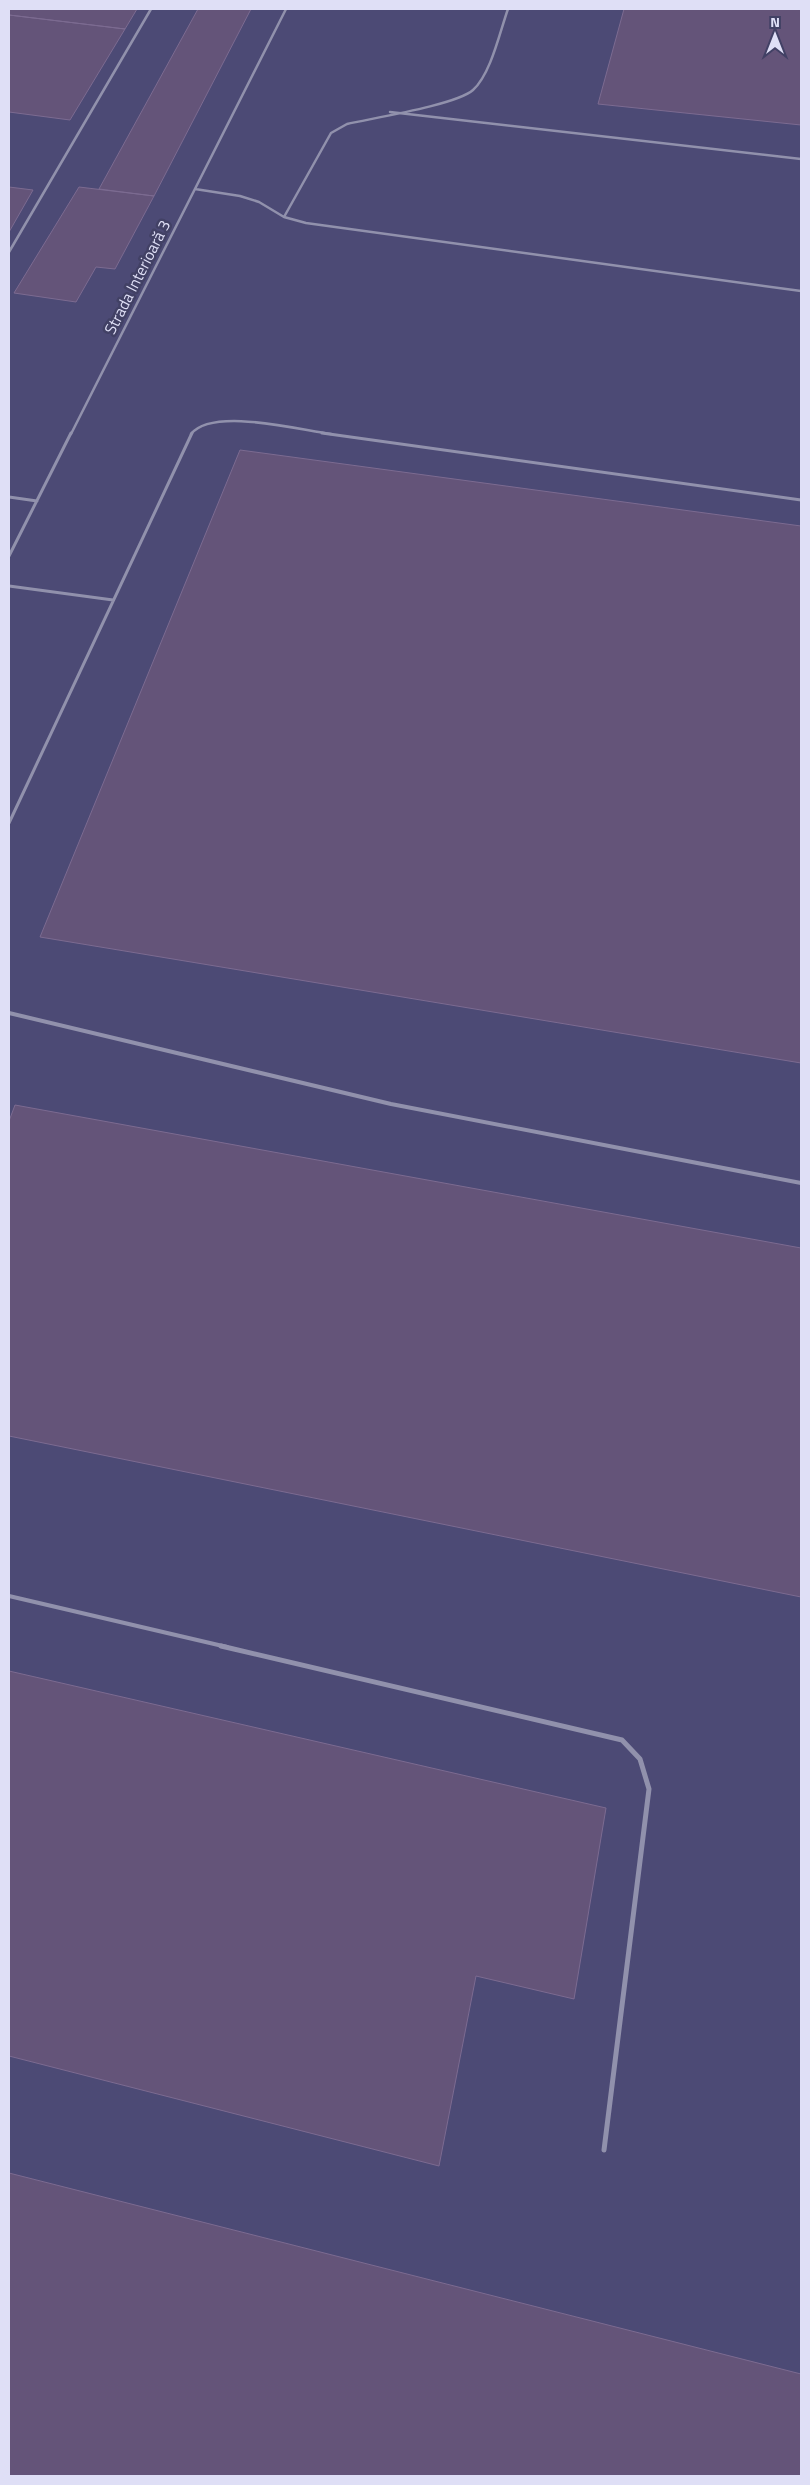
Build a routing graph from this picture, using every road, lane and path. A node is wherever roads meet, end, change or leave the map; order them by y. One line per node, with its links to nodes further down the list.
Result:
1 (151, 9): 8 (lane)
2 (286, 9): 6 (lane, Strada Interioară 3)
3 (508, 9): 4 (lane)
4 (390, 112): 5 (lane); 7 (lane)
5 (801, 159)
6 (195, 189): 7 (lane); 12 (lane, Strada Interioară 3)
7 (284, 217): 9 (lane)
8 (9, 252)
9 (801, 291)
10 (9, 496): 12 (lane)
11 (801, 500): 15 (lane)
12 (36, 501): 13 (lane, Strada Interioară 3)
13 (9, 556)
14 (9, 586): 15 (lane)
15 (113, 600): 16 (lane)
16 (9, 823)
17 (9, 1013): 18 (lane)
18 (801, 1183)
19 (9, 1596): 20 (lane)
20 (604, 2150)

